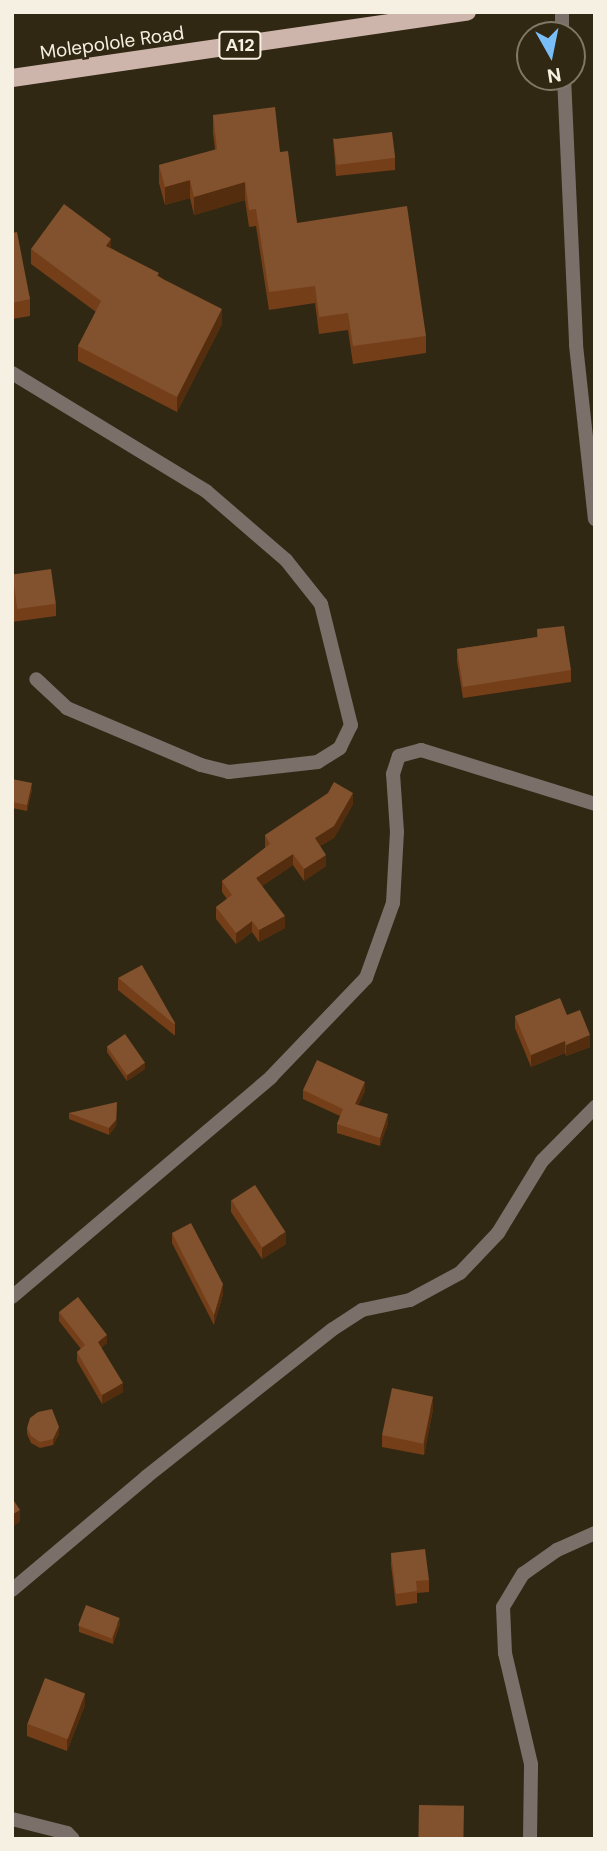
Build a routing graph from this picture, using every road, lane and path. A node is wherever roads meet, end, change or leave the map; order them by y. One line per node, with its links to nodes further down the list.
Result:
1 (467, 12): 2 (main road, Molepolole Road / A12)
2 (12, 78)
3 (565, 91): 5 (street)
4 (12, 373): 6 (street)
5 (595, 519)
6 (36, 679)
7 (595, 804): 9 (street)
8 (595, 1107): 11 (street)
9 (12, 1297)
10 (595, 1533): 14 (street)
11 (13, 1590)
12 (12, 1819): 13 (street)
13 (73, 1839)
14 (530, 1839)

